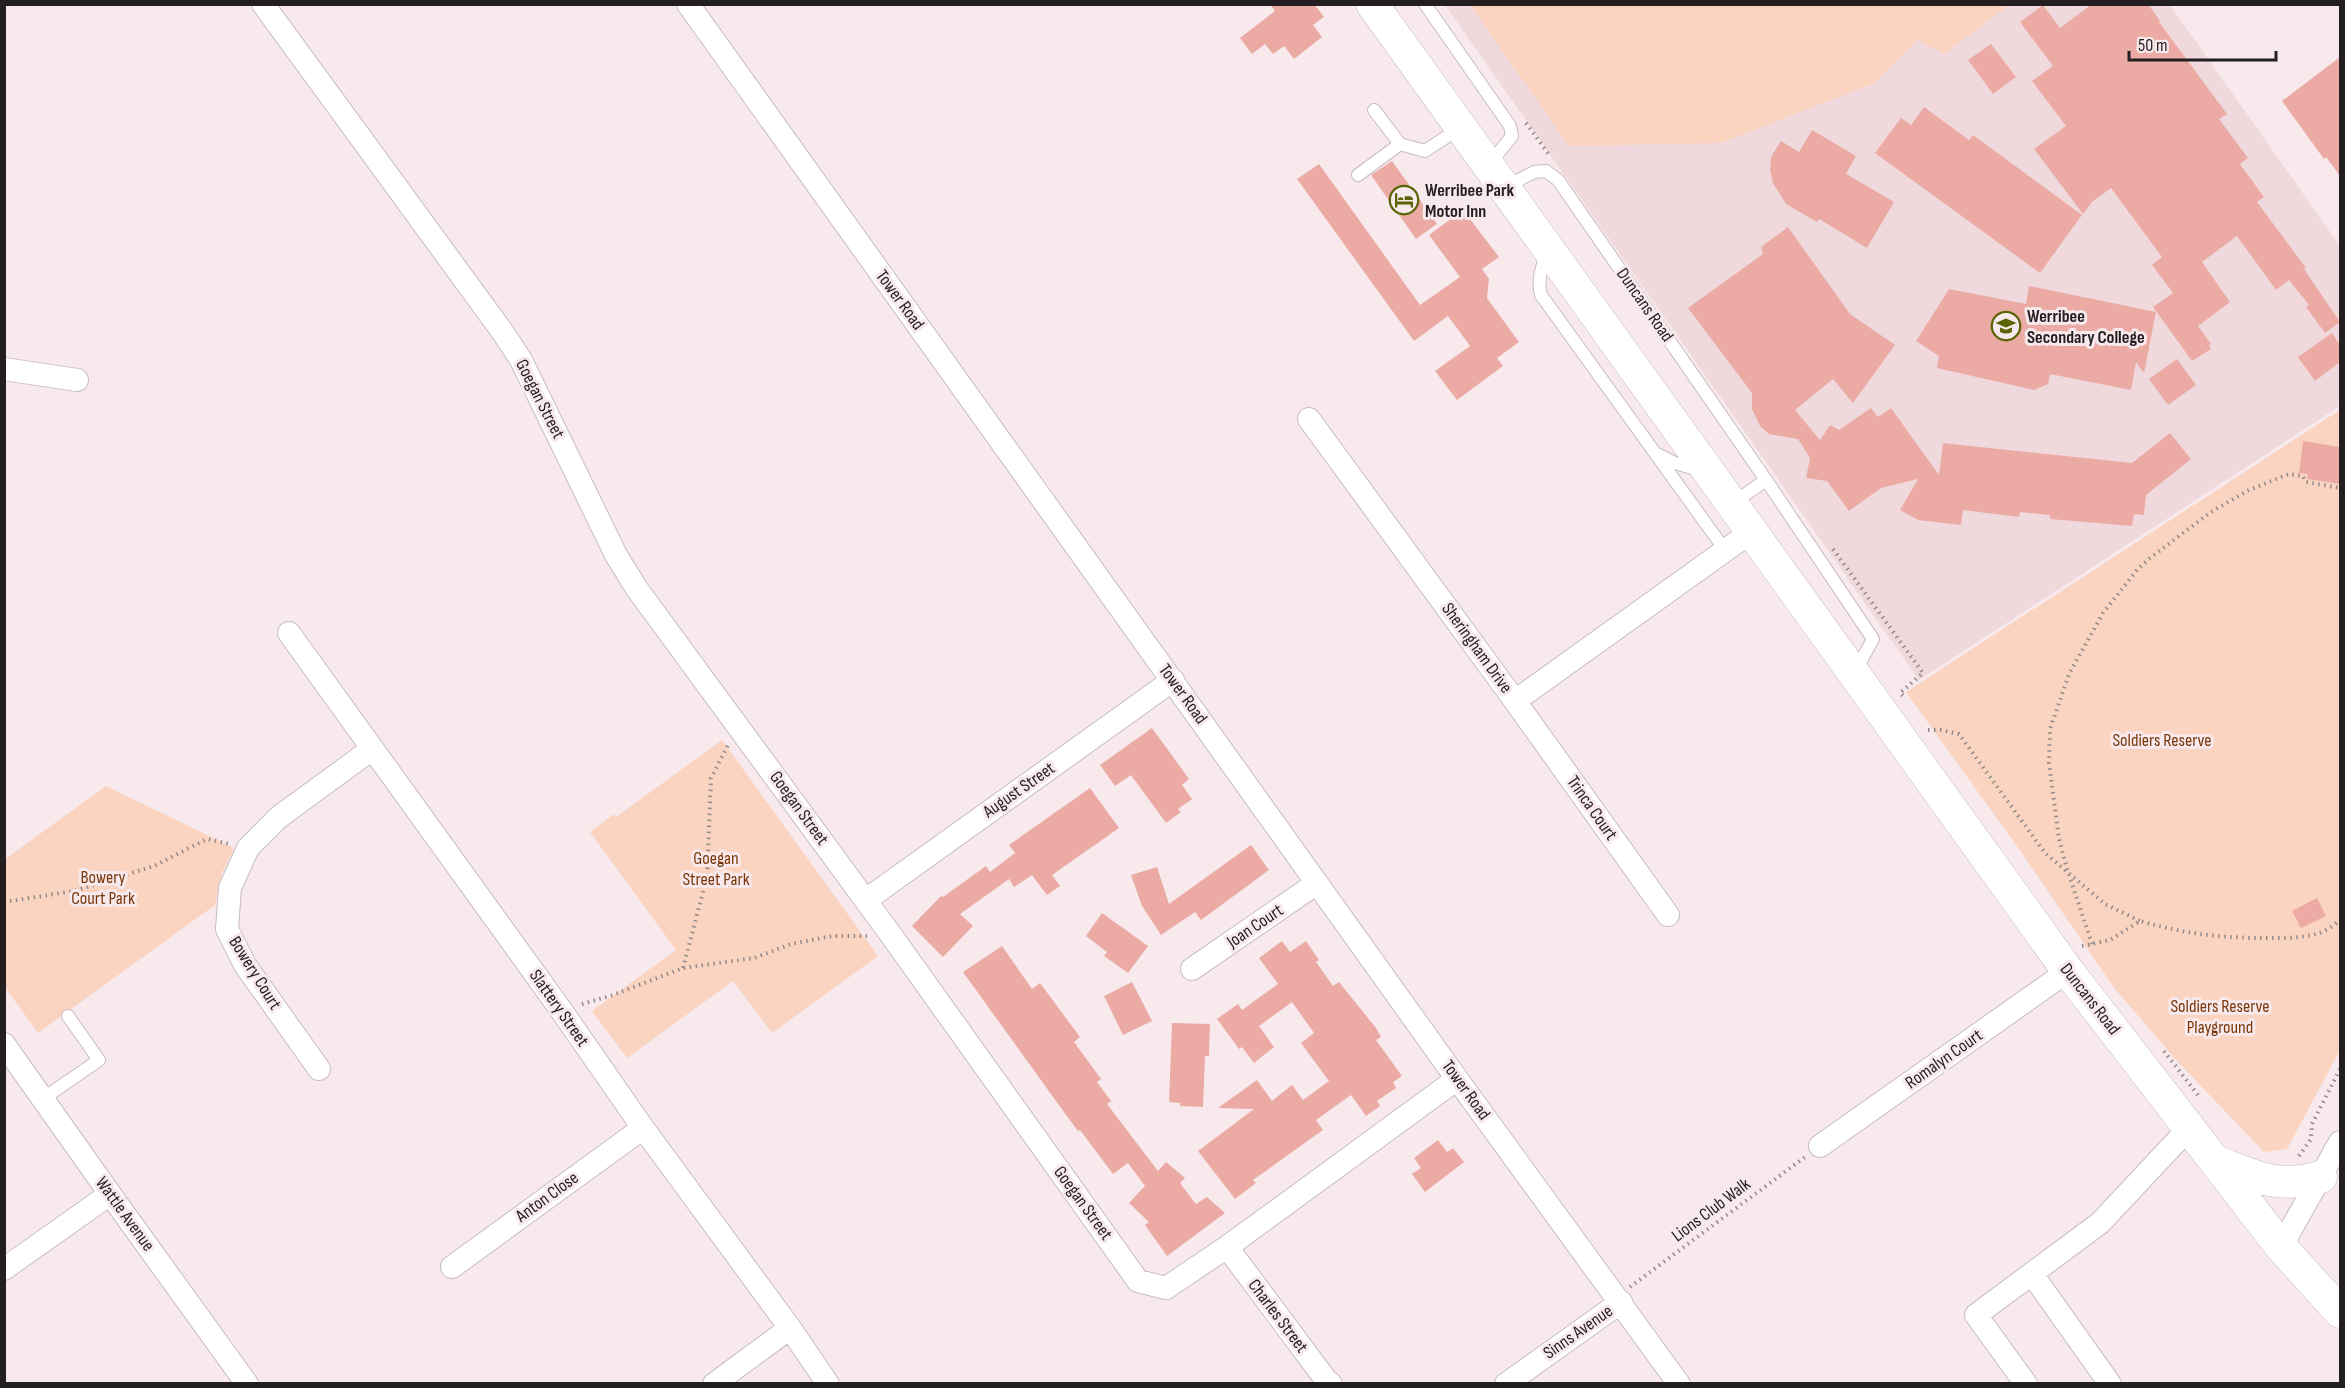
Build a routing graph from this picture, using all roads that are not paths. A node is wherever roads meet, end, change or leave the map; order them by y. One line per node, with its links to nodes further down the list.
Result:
1 (263, 4): 26 (street, Goegan Street)
2 (688, 4): 22 (street, Tower Road)
3 (1372, 4): 6 (main road, Duncans Road)
4 (1425, 4): 9 (lane)
5 (1374, 110): 7 (lane)
6 (1460, 128): 7 (lane); 9 (main road, Duncans Road)
7 (1400, 144): 8 (lane)
8 (1358, 175)
9 (1496, 177): 10 (main road, Duncans Road); 16 (lane, Duncans Road)
10 (1548, 249): 14 (lane); 15 (main road, Duncans Road)
11 (4, 369): 12 (street)
12 (77, 380)
13 (1309, 419): 23 (street, Sheringham Drive)
14 (1650, 447): 15 (lane); 19 (lane)
15 (1709, 473): 17 (main road, Duncans Road)
16 (1766, 480): 17 (lane); 21 (lane, Duncans Road)
17 (1732, 504): 18 (main road, Duncans Road)
18 (1751, 532): 19 (street, Sheringham Drive); 21 (main road, Duncans Road)
19 (1725, 550): 23 (street, Sheringham Drive)
20 (289, 633): 24 (street, Slattery Street)
21 (1854, 674): 28 (main road, Duncans Road)
22 (1173, 680): 25 (street, Tower Road); 26 (street, August Street)
23 (1515, 701): 27 (street, Trinca Court)
24 (372, 749): 32 (street, Bowery Court); 35 (street, Slattery Street)
25 (1317, 883): 29 (street, Joan Court); 33 (street, Tower Road)
26 (866, 900): 42 (street, Goegan Street)
27 (1668, 915)
28 (2079, 957): 36 (main road, Duncans Road); 38 (street, Romalyn Court)
29 (1192, 969)
30 (68, 1016): 34 (lane)
31 (4, 1044): 34 (street, Wattle Avenue)
32 (319, 1069)
33 (1457, 1079): 42 (street, Goegan Street); 47 (street, Tower Road)
34 (44, 1098): 41 (street, Wattle Avenue)
35 (642, 1128): 44 (street, Anton Close); 49 (street, Slattery Street)
36 (2189, 1128): 39 (main road, Duncans Road); 46 (street)
37 (2340, 1142): 40 (street)
38 (1820, 1146)
39 (2214, 1161): 40 (main road); 43 (main road, Duncans Road)
40 (2309, 1168): 43 (street)
41 (110, 1194): 45 (street); 50 (street, Wattle Avenue)
42 (1227, 1247): 53 (street, Charles Street)
43 (2281, 1247): 48 (main road, Duncans Road)
44 (452, 1267)
45 (4, 1269)
46 (2032, 1274): 56 (street); 57 (street)
47 (1619, 1299): 54 (street, Sinns Avenue); 55 (street, Tower Road)
48 (2340, 1312)
49 (790, 1328): 51 (street); 52 (street, Slattery Street)
50 (247, 1383)
51 (714, 1383)
52 (828, 1383)
53 (1331, 1383)
54 (1506, 1383)
55 (1679, 1383)
56 (2026, 1383)
57 (2110, 1383)

